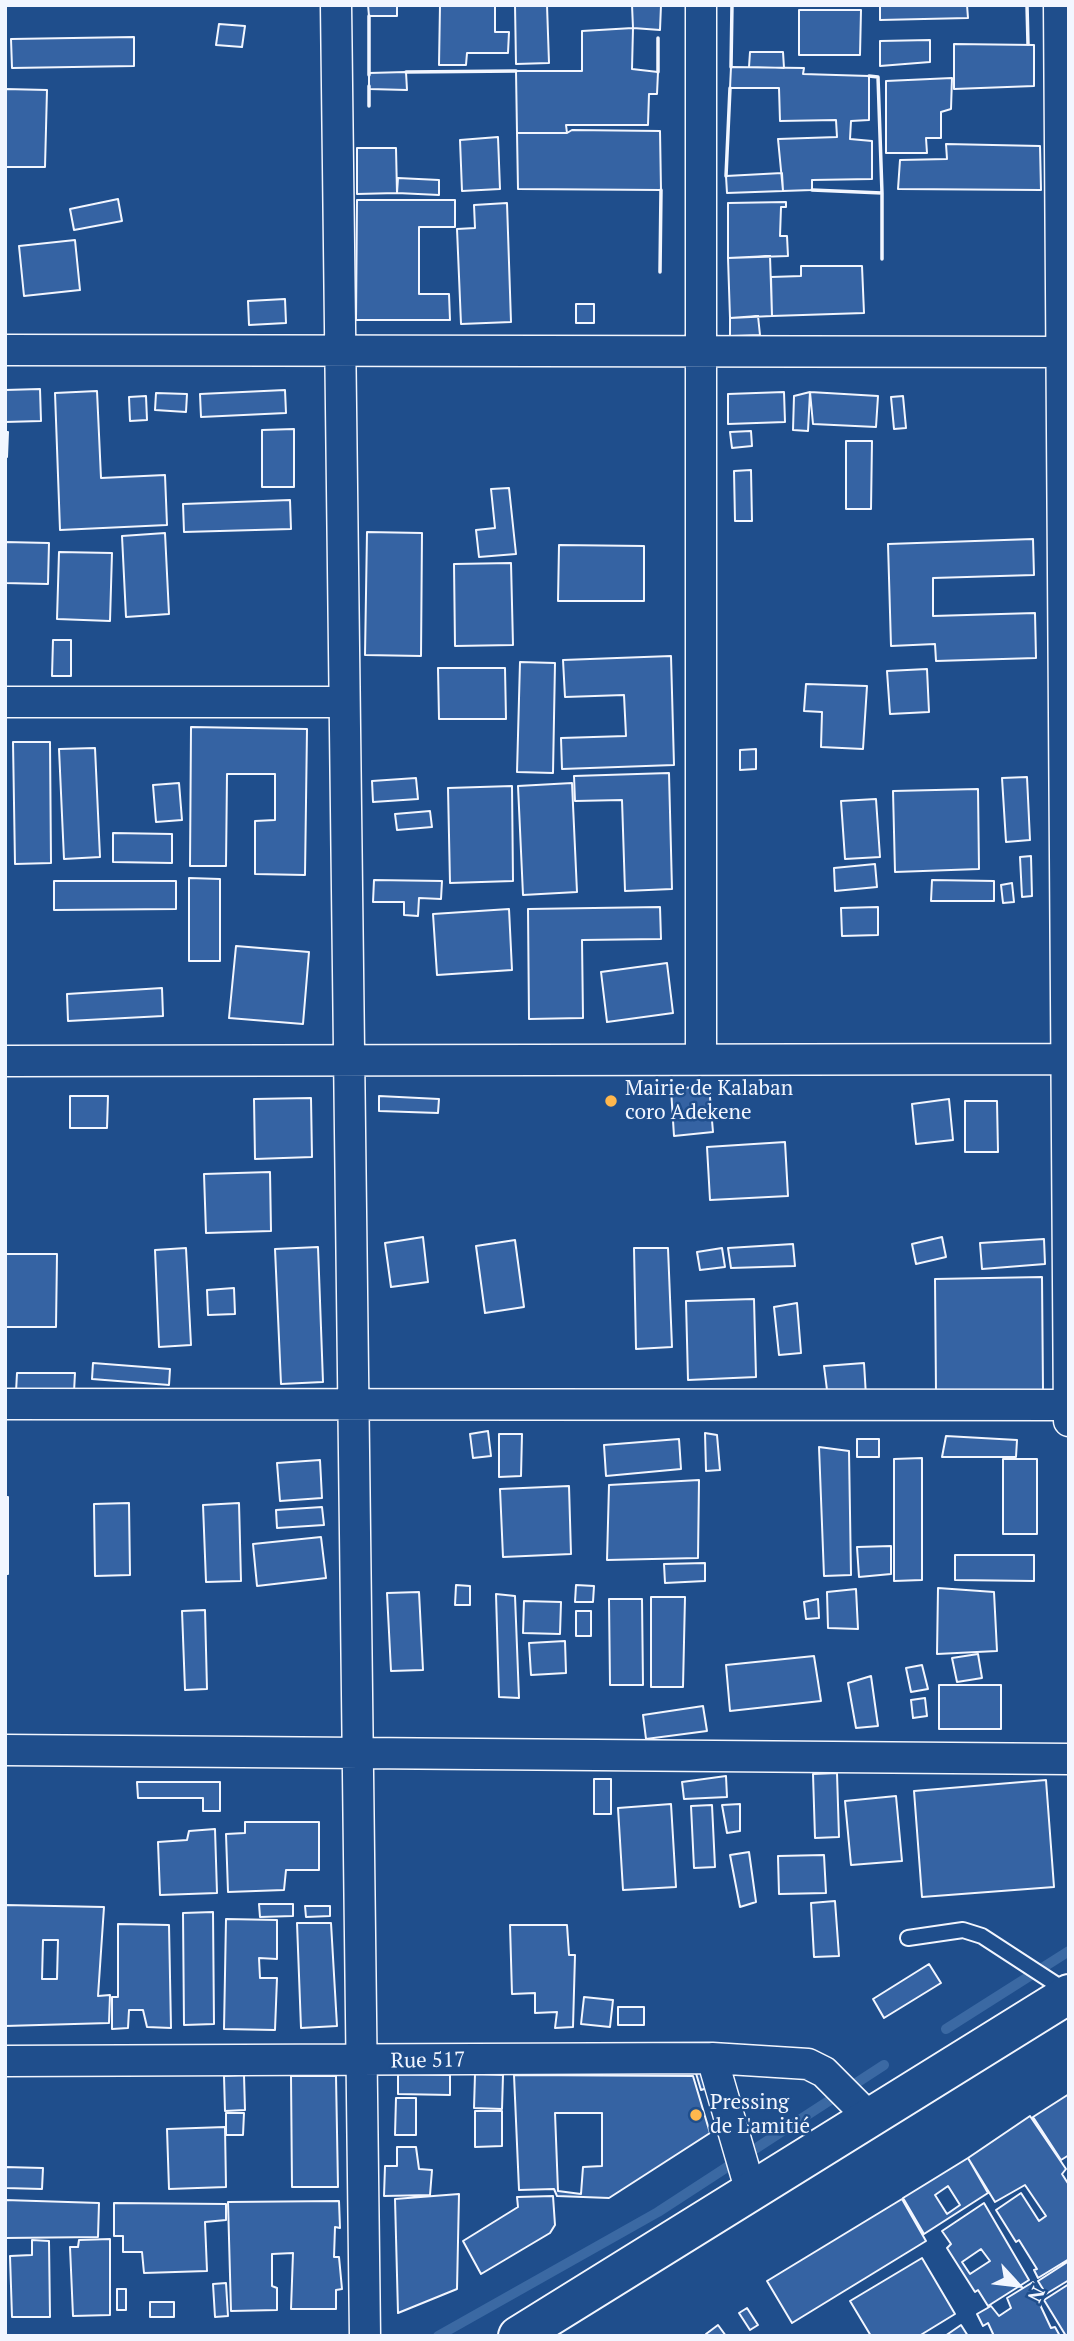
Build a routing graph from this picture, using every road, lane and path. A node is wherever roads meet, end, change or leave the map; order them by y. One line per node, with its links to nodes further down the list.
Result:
1 (336, 5): 5 (street)
2 (701, 5): 6 (street)
3 (1059, 5): 7 (street)
4 (5, 350): 5 (street)
5 (340, 351): 6 (street); 9 (street)
6 (703, 352): 7 (street); 10 (street)
7 (1065, 352): 11 (street)
8 (5, 702): 9 (street)
9 (344, 702): 12 (street)
10 (701, 1059): 11 (street); 12 (street)
11 (1067, 1059): 16 (street)
12 (349, 1060): 13 (street); 15 (street)
13 (5, 1061)
14 (5, 1404): 15 (street)
15 (353, 1404): 16 (street); 19 (street)
16 (1069, 1405): 17 (street)
17 (1069, 1421)
18 (5, 1750): 19 (street)
19 (357, 1752): 20 (street); 25 (street)
20 (1069, 1759)
21 (908, 1938): 22 (lane)
22 (1069, 1994): 26 (main road)
23 (712, 2058): 25 (street, Rue 517); 26 (street, Rue 517); 27 (street)
24 (5, 2060): 25 (street, Rue 517)
25 (361, 2062): 29 (street)
26 (870, 2118): 27 (main road)
27 (751, 2192): 28 (main road)
28 (538, 2330)
29 (365, 2336)

